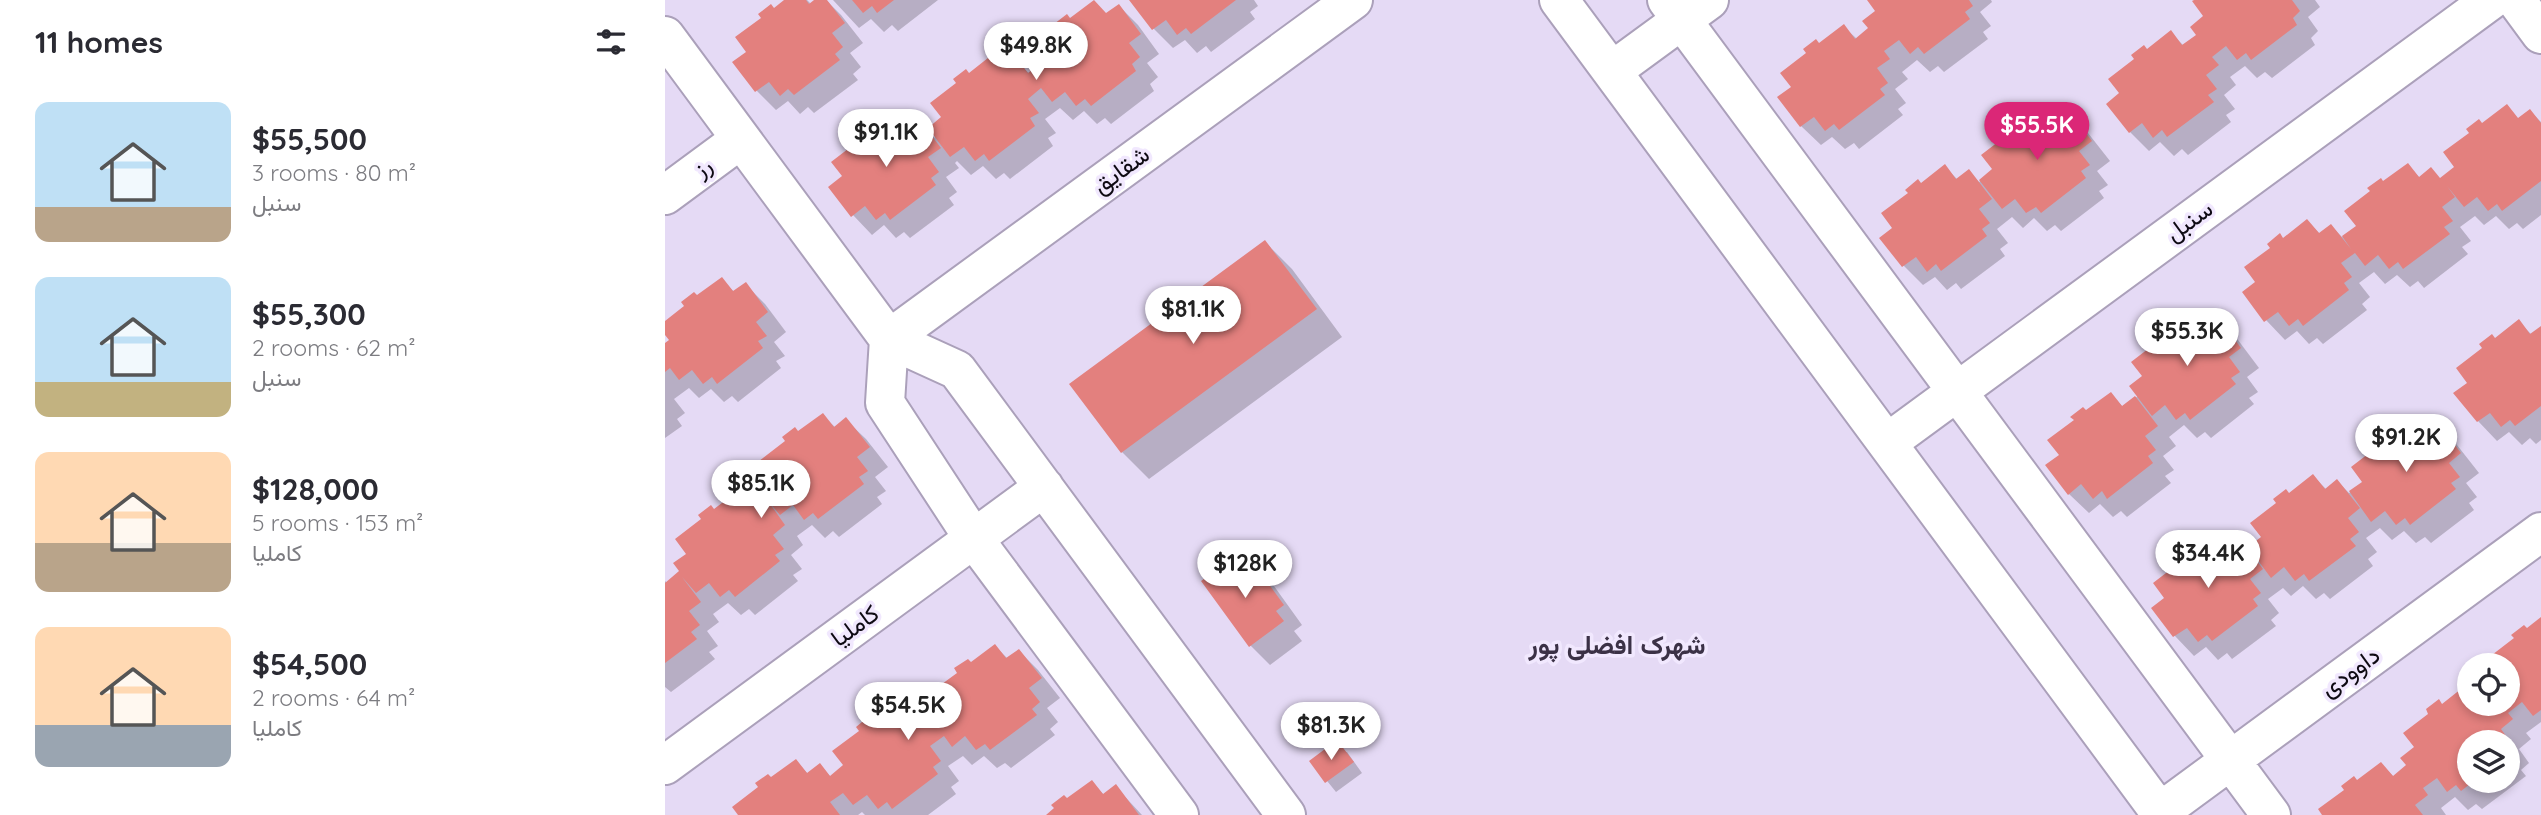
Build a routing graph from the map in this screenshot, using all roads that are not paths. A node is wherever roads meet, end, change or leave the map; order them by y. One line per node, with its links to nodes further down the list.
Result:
1 (1353, 0): 11 (street, شقایق)
2 (1559, 0): 8 (street)
3 (2491, 0): 12 (street, سنبل)
4 (2516, 0): 6 (street)
5 (1686, 7): 8 (street); 12 (street)
6 (2541, 34)
7 (665, 36): 9 (street)
8 (1612, 71): 13 (street)
9 (741, 139): 10 (street, رز); 11 (street)
10 (665, 195)
11 (889, 339): 14 (street); 16 (street)
12 (1957, 391): 13 (street, سنبل); 17 (street)
13 (1887, 443): 19 (street)
14 (1044, 487): 16 (street, کاملیا); 21 (street)
15 (2541, 532): 17 (street, داوودی)
16 (974, 539): 18 (street, کاملیا); 20 (street)
17 (2230, 760): 19 (street, داوودی); 22 (street)
18 (665, 765)
19 (2161, 813)
20 (1179, 815)
21 (1286, 815)
22 (2271, 815)

